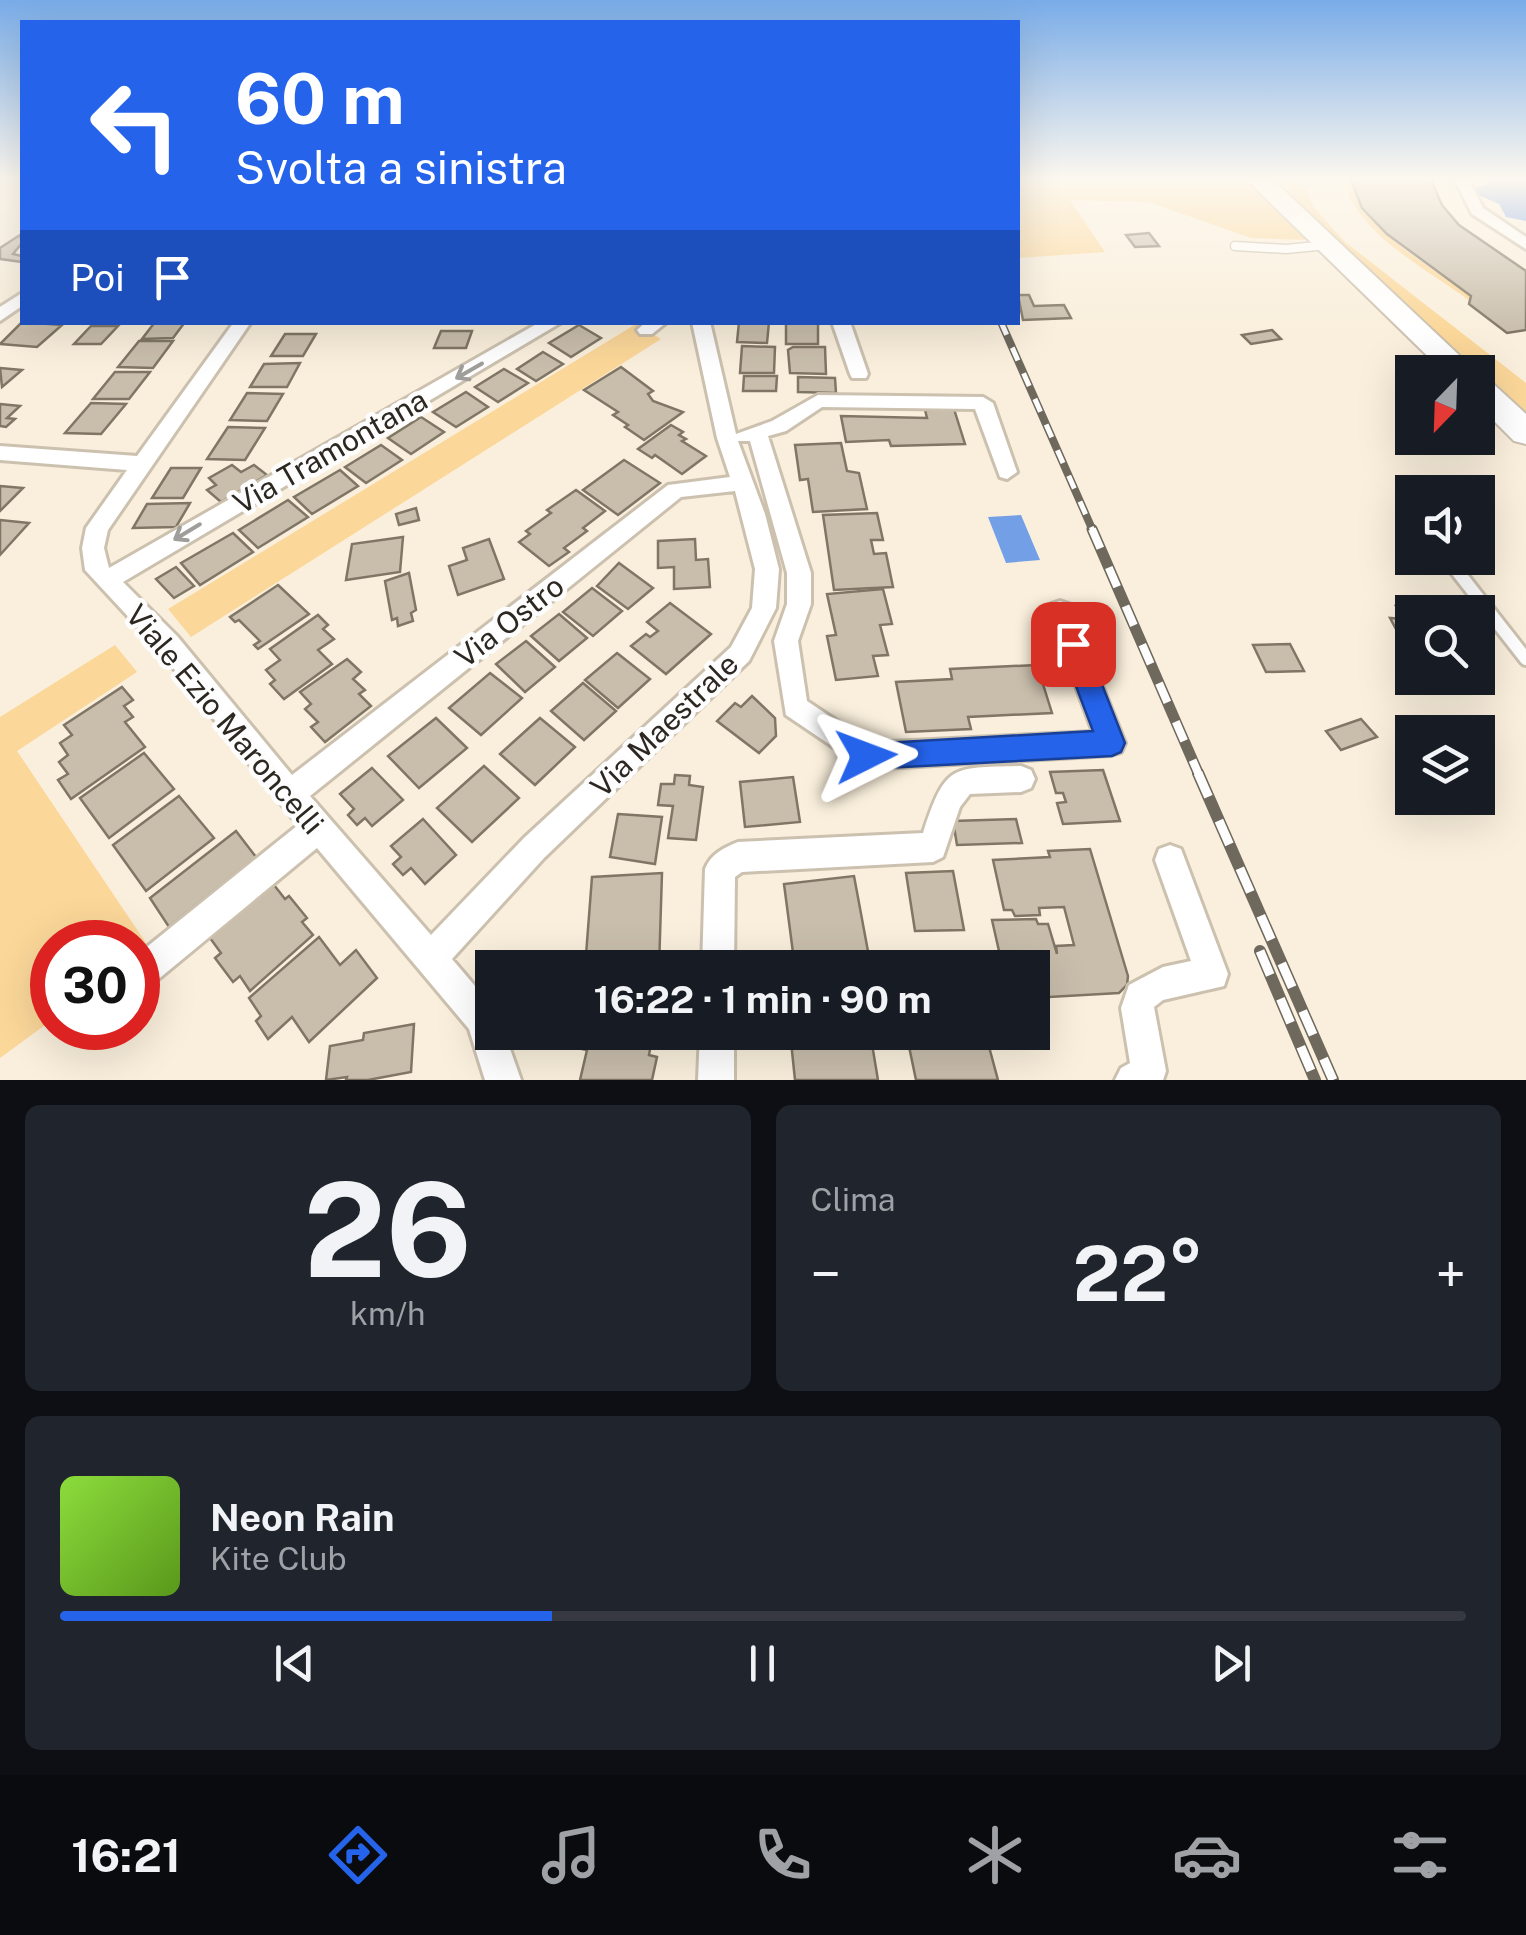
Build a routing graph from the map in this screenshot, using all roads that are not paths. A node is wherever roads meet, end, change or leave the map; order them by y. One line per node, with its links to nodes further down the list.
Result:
1 (1312, 230): 2 (main road)
2 (1327, 245): 3 (lane); 10 (main road)
3 (1235, 246)
4 (20, 300): 5 (street)
5 (0, 316)
6 (241, 325): 17 (street, Viale Ezio Maroncelli)
7 (549, 325): 21 (street, Via Tramontana, one-way to 21)
8 (702, 325): 15 (street, Via Maestrale)
9 (842, 325): 11 (street)
10 (1444, 355)
11 (859, 374)
12 (1495, 403): 13 (main road)
13 (1526, 433)
14 (758, 435): 15 (street); 18 (street); 22 (street)
15 (727, 438): 19 (street, Via Maestrale)
16 (0, 452): 17 (street)
17 (142, 464): 21 (street, Viale Ezio Maroncelli)
18 (1006, 472)
19 (743, 484): 25 (street, Via Ostro); 30 (street, Via Maestrale)
20 (1461, 575): 23 (lane)
21 (107, 580): 25 (street, Viale Ezio Maroncelli)
22 (1060, 611)
23 (1526, 659)
24 (1021, 779): 28 (street)
25 (290, 794): 26 (street, Viale Ezio Maroncelli)
26 (318, 828): 29 (street); 30 (street, Viale Ezio Maroncelli)
27 (1170, 860): 34 (street)
28 (718, 950)
29 (160, 956)
30 (430, 959): 32 (street, Viale Ezio Maroncelli)
31 (717, 1050): 33 (street)
32 (502, 1080)
33 (716, 1080)
34 (1134, 1080)

